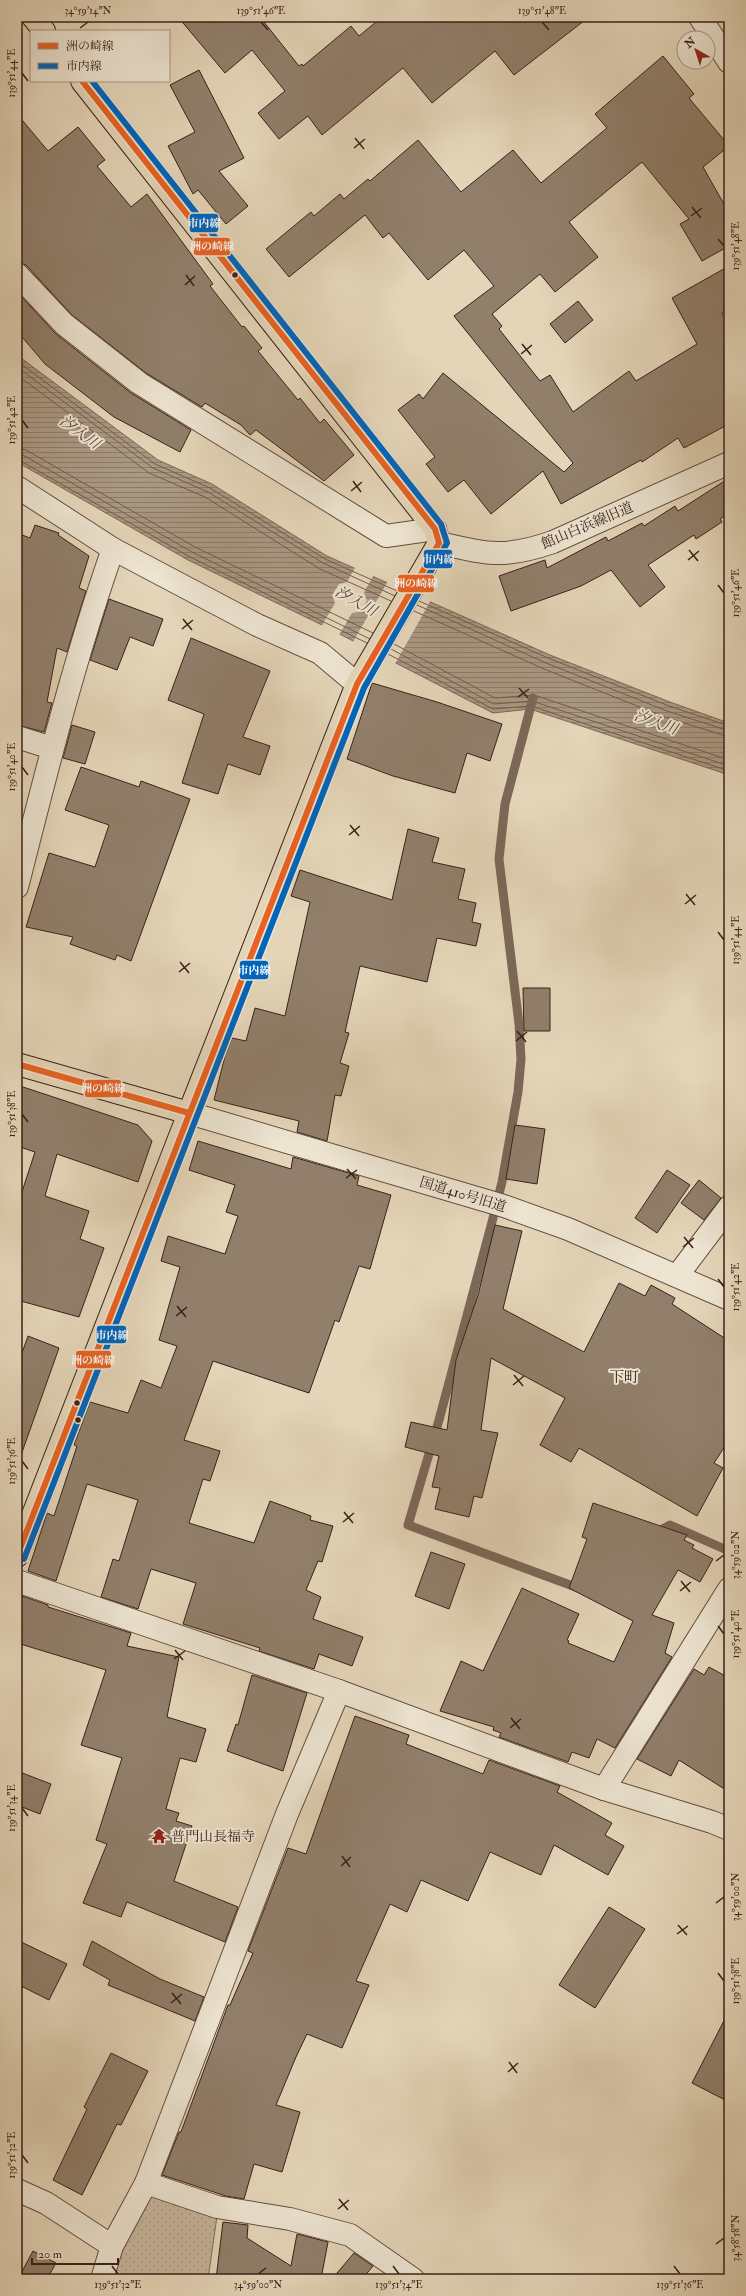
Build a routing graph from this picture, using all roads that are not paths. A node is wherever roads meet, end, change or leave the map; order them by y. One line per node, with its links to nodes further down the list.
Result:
1 (33, 17): 3 (main road)
2 (700, 17): 4 (street)
3 (43, 30)
4 (729, 62)
5 (83, 82): 9 (main road)
6 (17, 274): 9 (street)
7 (729, 463): 9 (street, 館山白浜線旧道)
8 (17, 487): 10 (street)
9 (437, 536): 11 (main road)
10 (113, 549): 11 (street); 13 (street)
11 (358, 684): 16 (main road)
12 (17, 737): 13 (street)
13 (52, 748): 14 (street)
14 (17, 887)
15 (17, 1064): 16 (main road)
16 (189, 1113): 18 (street, 国道410号旧道); 20 (main road)
17 (729, 1207): 18 (street)
18 (678, 1276): 19 (street, 国道410号旧道)
19 (727, 1296)
20 (17, 1556)
21 (17, 1581): 23 (street)
22 (729, 1589): 24 (street)
23 (338, 1692): 24 (street); 26 (street)
24 (604, 1789): 25 (street)
25 (729, 1829)
26 (146, 2183): 28 (street); 30 (street)
27 (17, 2190): 28 (street)
28 (112, 2246): 29 (street)
29 (102, 2279)
30 (413, 2279)

